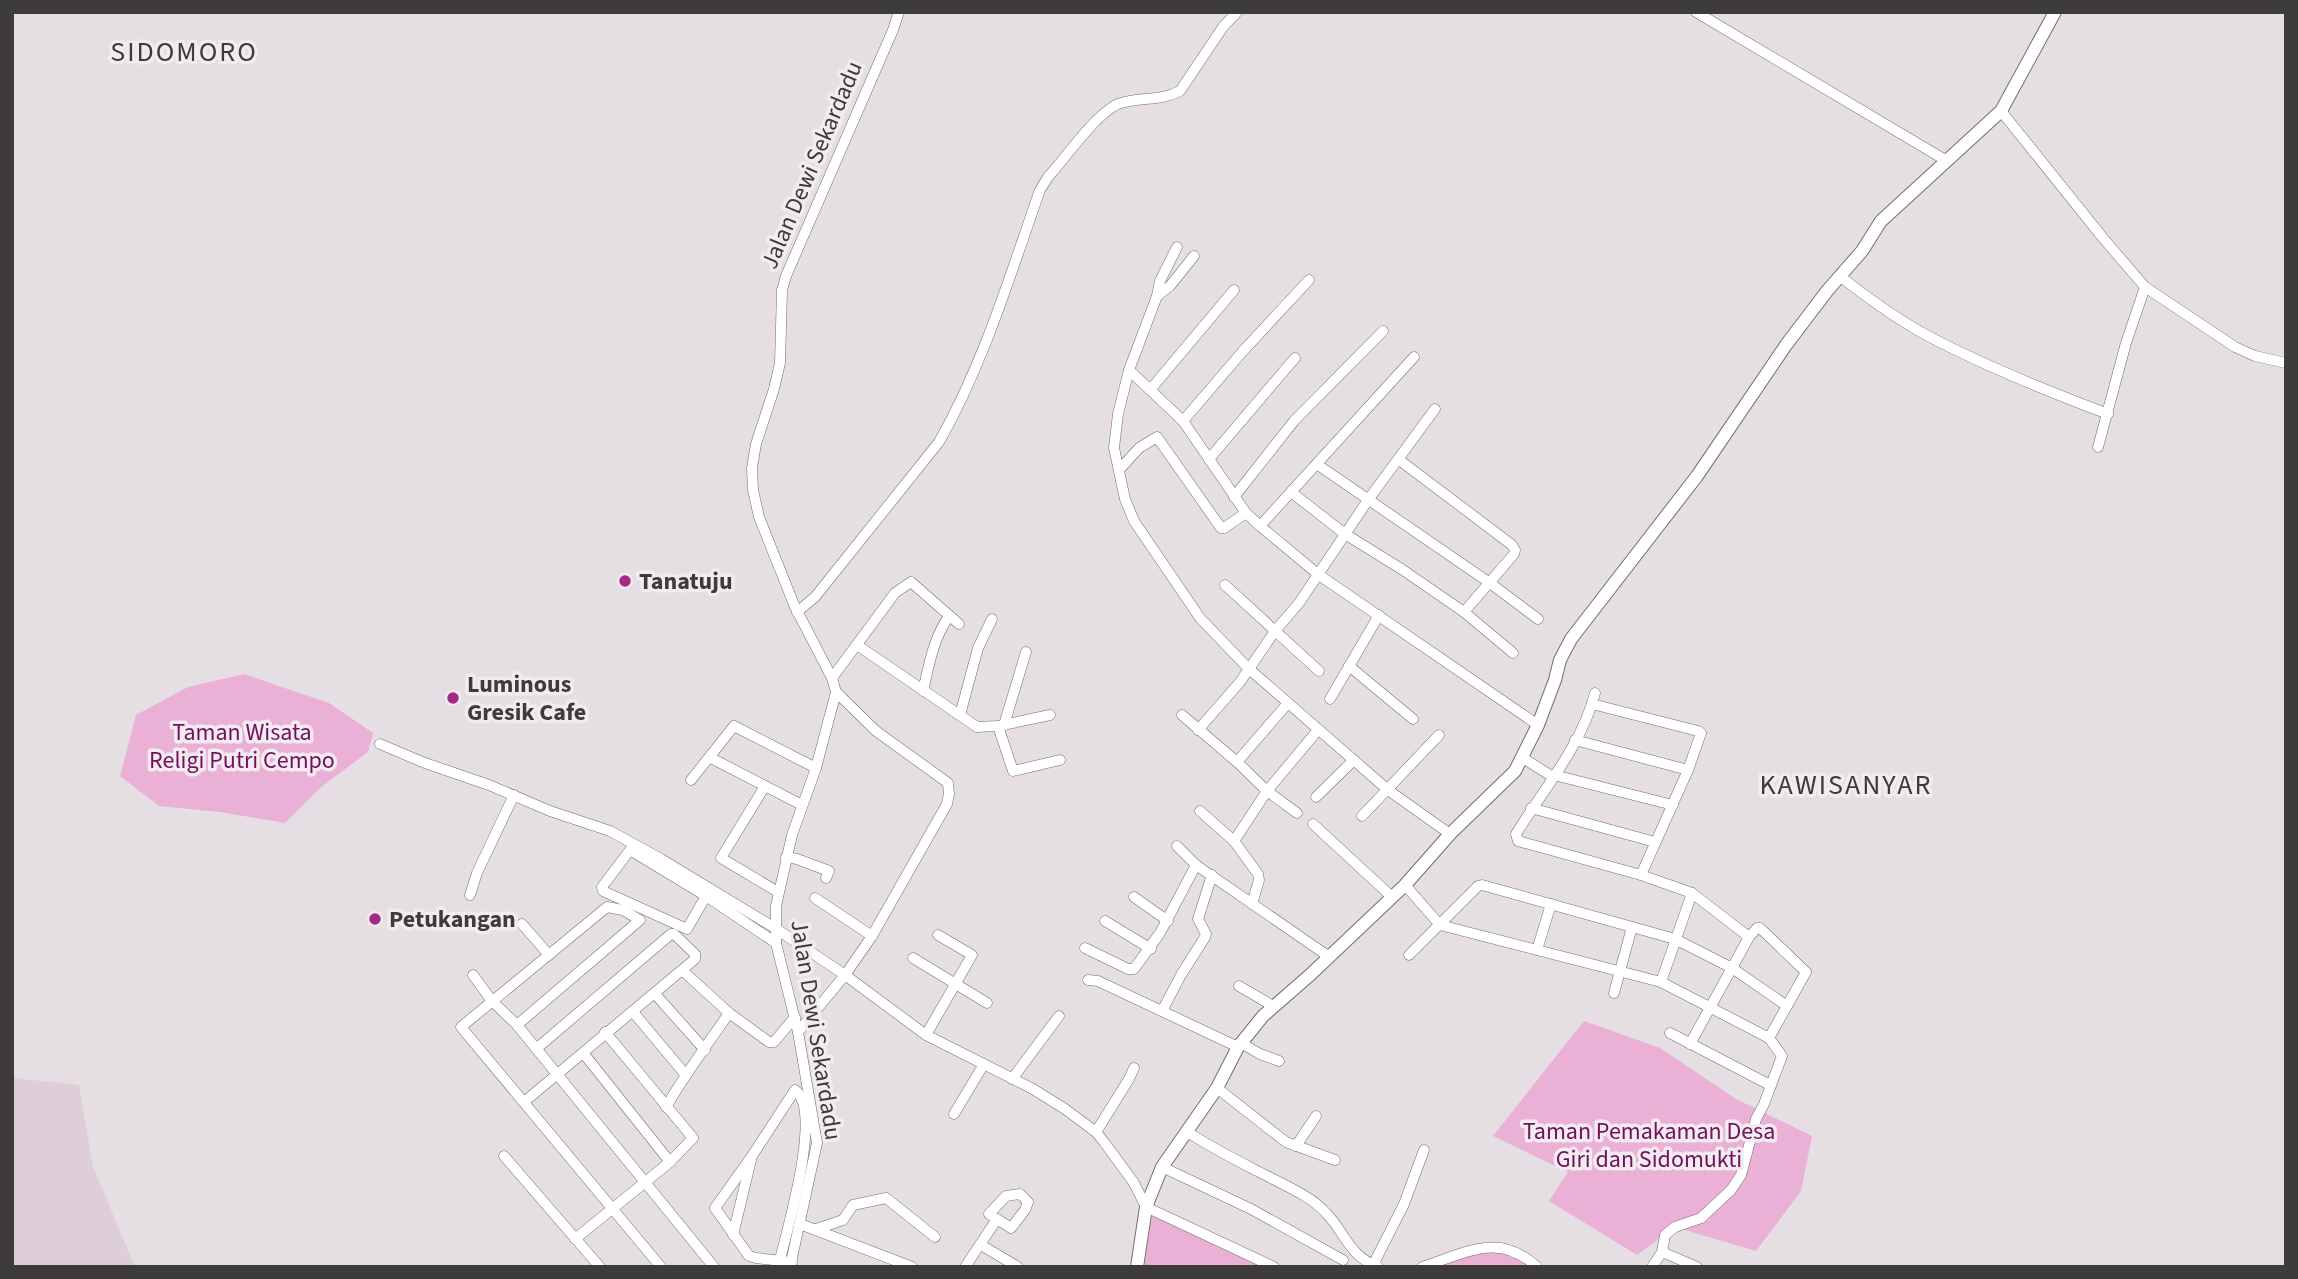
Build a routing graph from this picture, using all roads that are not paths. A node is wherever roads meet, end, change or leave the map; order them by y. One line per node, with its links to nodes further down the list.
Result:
1 (899, 12): 37 (street, Jalan Dewi Sekardadu)
2 (1237, 12): 37 (street)
3 (1696, 12): 6 (street)
4 (2055, 12): 5 (street)
5 (2001, 111): 6 (street); 11 (street)
6 (1947, 161): 9 (street)
7 (1177, 247): 13 (street)
8 (1194, 256): 13 (street)
9 (1841, 278): 21 (street); 60 (street)
10 (1309, 280): 22 (street)
11 (2145, 287): 17 (street); 21 (street)
12 (1234, 290): 19 (street)
13 (1157, 296): 18 (street)
14 (1383, 331): 29 (street)
15 (1415, 357): 26 (street)
16 (1295, 358): 24 (street)
17 (2285, 362)
18 (1129, 370): 19 (street); 27 (street)
19 (1150, 390): 22 (street)
20 (1434, 409): 25 (street)
21 (2108, 414): 23 (street)
22 (1183, 421): 24 (street)
23 (2098, 447)
24 (1209, 458): 29 (street)
25 (1398, 459): 30 (street); 35 (street)
26 (1318, 465): 28 (street); 30 (street)
27 (1119, 470): 31 (street); 49 (street)
28 (1291, 492): 32 (street); 33 (street)
29 (1234, 497): 31 (street)
30 (1368, 500): 33 (street); 35 (street)
31 (1246, 513): 32 (street)
32 (1260, 526): 34 (street)
33 (1345, 534): 34 (street); 38 (street)
34 (1320, 575): 39 (street); 44 (street)
35 (1490, 583): 38 (street); 41 (street)
36 (1225, 585): 44 (street)
37 (797, 612): 51 (street, Jalan Dewi Sekardadu)
38 (1464, 612): 47 (street)
39 (1379, 615): 48 (street); 60 (street)
40 (949, 616): 43 (street); 45 (street); 52 (street)
41 (1538, 619)
42 (992, 620): 56 (street)
43 (959, 624)
44 (1275, 631): 49 (street); 50 (street)
45 (857, 645): 51 (street); 52 (street)
46 (1027, 652): 61 (street)
47 (1513, 653)
48 (1349, 666): 54 (street); 59 (street)
49 (1248, 668): 55 (street); 62 (street)
50 (1319, 671)
51 (832, 678): 53 (street, Jalan Dewi Sekardadu)
52 (923, 691): 56 (street)
53 (836, 692): 72 (street, Jalan Dewi Sekardadu); 114 (street)
54 (1330, 699)
55 (1288, 703): 63 (street); 71 (street)
56 (960, 715): 61 (street)
57 (1050, 715): 61 (street)
58 (1182, 715): 62 (street)
59 (1413, 719)
60 (1538, 725): 68 (street)
61 (1001, 726): 69 (street)
62 (1198, 730): 71 (street)
63 (1318, 730): 70 (street); 78 (street)
64 (1438, 734): 77 (street)
65 (1575, 740): 73 (street); 73 (street); 74 (street)
66 (380, 744): 79 (street)
67 (710, 758): 72 (street); 75 (street); 76 (street)
68 (1522, 758): 74 (street); 88 (street)
69 (1060, 760)
70 (1354, 760): 77 (street); 80 (street)
71 (1237, 762): 78 (street)
72 (816, 768): 81 (street, Jalan Dewi Sekardadu)
73 (1688, 770): 82 (street)
74 (1554, 776): 82 (street); 83 (street)
75 (691, 780)
76 (765, 786): 81 (street); 98 (street)
77 (1388, 790): 86 (street); 88 (street)
78 (1267, 791): 85 (street); 89 (street)
79 (514, 795): 100 (street); 112 (street)
80 (1316, 797)
81 (802, 805): 92 (street, Jalan Dewi Sekardadu)
82 (1673, 805): 90 (street)
83 (1531, 808): 90 (street); 95 (street)
84 (1200, 811): 89 (street)
85 (1297, 813)
86 (1362, 816)
87 (1312, 824): 103 (street)
88 (1450, 834): 97 (street)
89 (1234, 841): 105 (street)
90 (1655, 842): 95 (street)
91 (1177, 846): 93 (street)
92 (786, 858): 96 (street); 98 (street, Jalan Dewi Sekardadu)
93 (1196, 865): 94 (street); 107 (street)
94 (1212, 875): 105 (street); 142 (street)
95 (1642, 875): 99 (street)
96 (826, 878)
97 (1405, 885): 103 (street); 110 (street)
98 (778, 892): 112 (street, Jalan Dewi Sekardadu)
99 (1692, 893): 115 (street); 116 (street)
100 (470, 895)
101 (706, 896): 101 (street); 117 (street)
102 (1134, 897): 107 (street)
103 (1392, 897): 123 (street)
104 (815, 898): 114 (street)
105 (1252, 904): 123 (street)
106 (1551, 904): 110 (street); 111 (street); 120 (street)
107 (1168, 920): 119 (street)
108 (1105, 921): 119 (street)
109 (522, 924): 121 (street)
110 (1440, 925): 120 (street); 122 (street)
111 (1632, 927): 116 (street); 127 (street)
112 (775, 928): 117 (street, Jalan Dewi Sekardadu); 129 (street)
113 (938, 935): 132 (street)
114 (872, 936): 129 (street)
115 (1749, 937): 125 (street); 139 (street)
116 (1675, 939): 125 (street); 131 (street)
117 (776, 943): 145 (street, Jalan Dewi Sekardadu)
118 (1085, 948): 119 (street)
119 (1151, 949)
120 (1537, 950): 127 (street)
121 (549, 955): 136 (street); 146 (street)
122 (1409, 955)
123 (1328, 956): 138 (street)
124 (913, 958): 132 (street)
125 (1732, 968): 139 (street); 140 (street)
126 (683, 971): 135 (street); 143 (street); 154 (street)
127 (1620, 972): 131 (street); 134 (street)
128 (473, 975): 136 (street)
129 (845, 975): 148 (street); 150 (street)
130 (1088, 980): 142 (street)
131 (1661, 982): 140 (street)
132 (954, 983): 137 (street); 150 (street)
133 (1239, 986): 138 (street)
134 (1614, 993)
135 (655, 994): 141 (street); 155 (street)
136 (492, 1001): 146 (street); 165 (street)
137 (987, 1003)
138 (1273, 1006): 153 (street)
139 (1787, 1006): 151 (street)
140 (1712, 1008): 151 (street); 152 (street)
141 (633, 1012): 147 (street); 160 (street)
142 (1162, 1012): 153 (street)
143 (729, 1013): 145 (street); 155 (street)
144 (1059, 1016): 162 (street)
145 (795, 1017): 148 (street, Jalan Dewi Sekardadu)
146 (517, 1026): 154 (street)
147 (605, 1032): 156 (street); 166 (street)
148 (799, 1032): 184 (street, Jalan Dewi Sekardadu)
149 (1670, 1033): 152 (street)
150 (926, 1035): 158 (street)
151 (1769, 1038): 163 (street)
152 (1690, 1044): 163 (street)
153 (1240, 1045): 157 (street); 164 (street)
154 (536, 1049): 161 (street)
155 (705, 1050): 160 (street)
156 (584, 1054): 161 (street); 178 (street)
157 (1279, 1061)
158 (984, 1064): 162 (street); 168 (street)
159 (1134, 1068): 172 (street)
160 (685, 1074): 166 (street)
161 (557, 1075): 165 (street); 180 (street)
162 (1012, 1079): 172 (street)
163 (1770, 1085): 190 (street)
164 (1217, 1088): 171 (street); 173 (street)
165 (524, 1102): 182 (street)
166 (666, 1107): 178 (street)
167 (782, 1110): 170 (street); 170 (street); 176 (street)
168 (954, 1114)
169 (1316, 1116): 173 (street)
170 (804, 1117): 191 (street)
171 (1186, 1131): 179 (street); 194 (street)
172 (1096, 1132): 181 (street)
173 (1296, 1146): 177 (street)
174 (1424, 1150): 194 (street)
175 (504, 1156): 188 (street)
176 (752, 1157): 186 (street); 186 (street)
177 (1335, 1160)
178 (670, 1162): 180 (street)
179 (1161, 1167): 181 (street); 192 (street)
180 (646, 1182): 182 (street); 197 (street)
181 (1146, 1207): 201 (street); 202 (street)
182 (612, 1209): 188 (street); 196 (street)
183 (998, 1219): 189 (street)
184 (800, 1224): 185 (street); 193 (street, Jalan Dewi Sekardadu)
185 (816, 1229): 187 (street); 198 (street)
186 (733, 1235): 191 (street)
187 (935, 1237)
188 (575, 1239): 195 (street)
189 (981, 1245): 199 (street); 200 (street)
190 (1662, 1252): 205 (street); 206 (street)
191 (780, 1260): 193 (street)
192 (1343, 1260)
193 (791, 1264)
194 (1375, 1266)
195 (600, 1267)
196 (661, 1267)
197 (713, 1267)
198 (912, 1267)
199 (965, 1267)
200 (1018, 1267)
201 (1137, 1267)
202 (1274, 1267)
203 (1422, 1267): 204 (street)
204 (1537, 1267)
205 (1652, 1267)
206 (1697, 1267)

